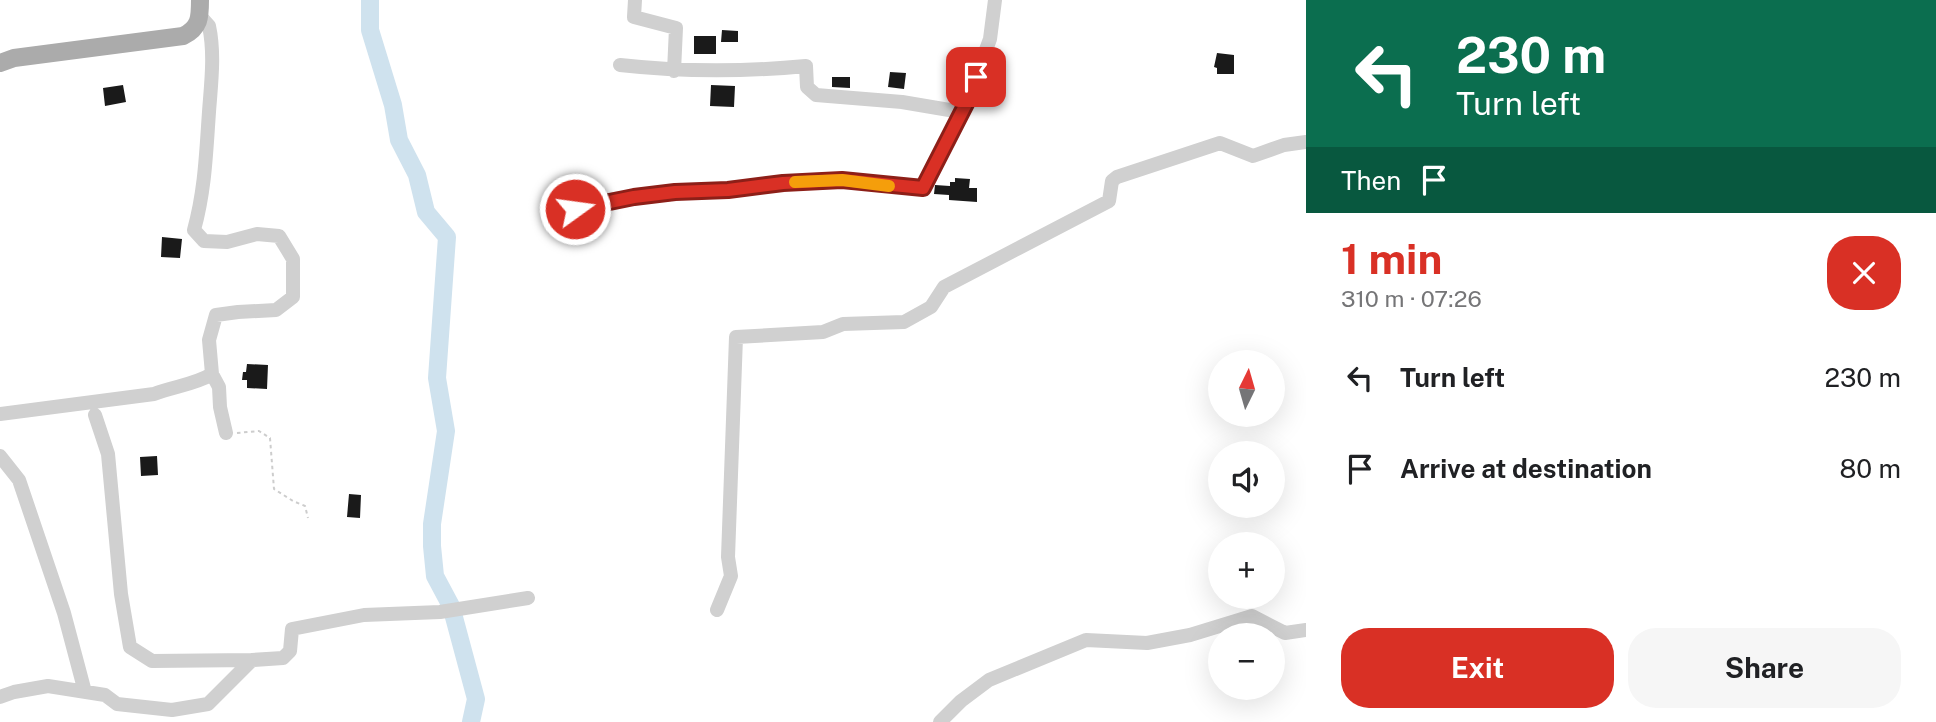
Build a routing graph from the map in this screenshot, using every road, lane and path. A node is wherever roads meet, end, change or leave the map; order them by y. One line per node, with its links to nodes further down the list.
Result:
1 (635, 0): 6 (street)
2 (995, 0): 7 (street)
3 (200, 8): 4 (main road); 10 (street)
4 (0, 63)
5 (620, 65): 6 (street)
6 (674, 71): 7 (street)
7 (961, 112): 9 (street)
8 (1306, 142): 17 (street)
9 (575, 209)
10 (212, 374): 11 (street); 13 (street)
11 (0, 414)
12 (95, 415): 19 (street)
13 (226, 433): 15 (path)
14 (0, 456): 20 (street)
15 (308, 518)
16 (528, 598): 19 (street)
17 (717, 610)
18 (1306, 630): 22 (street)
19 (252, 660): 20 (street)
20 (85, 692): 21 (street)
21 (0, 697)
22 (940, 722)

